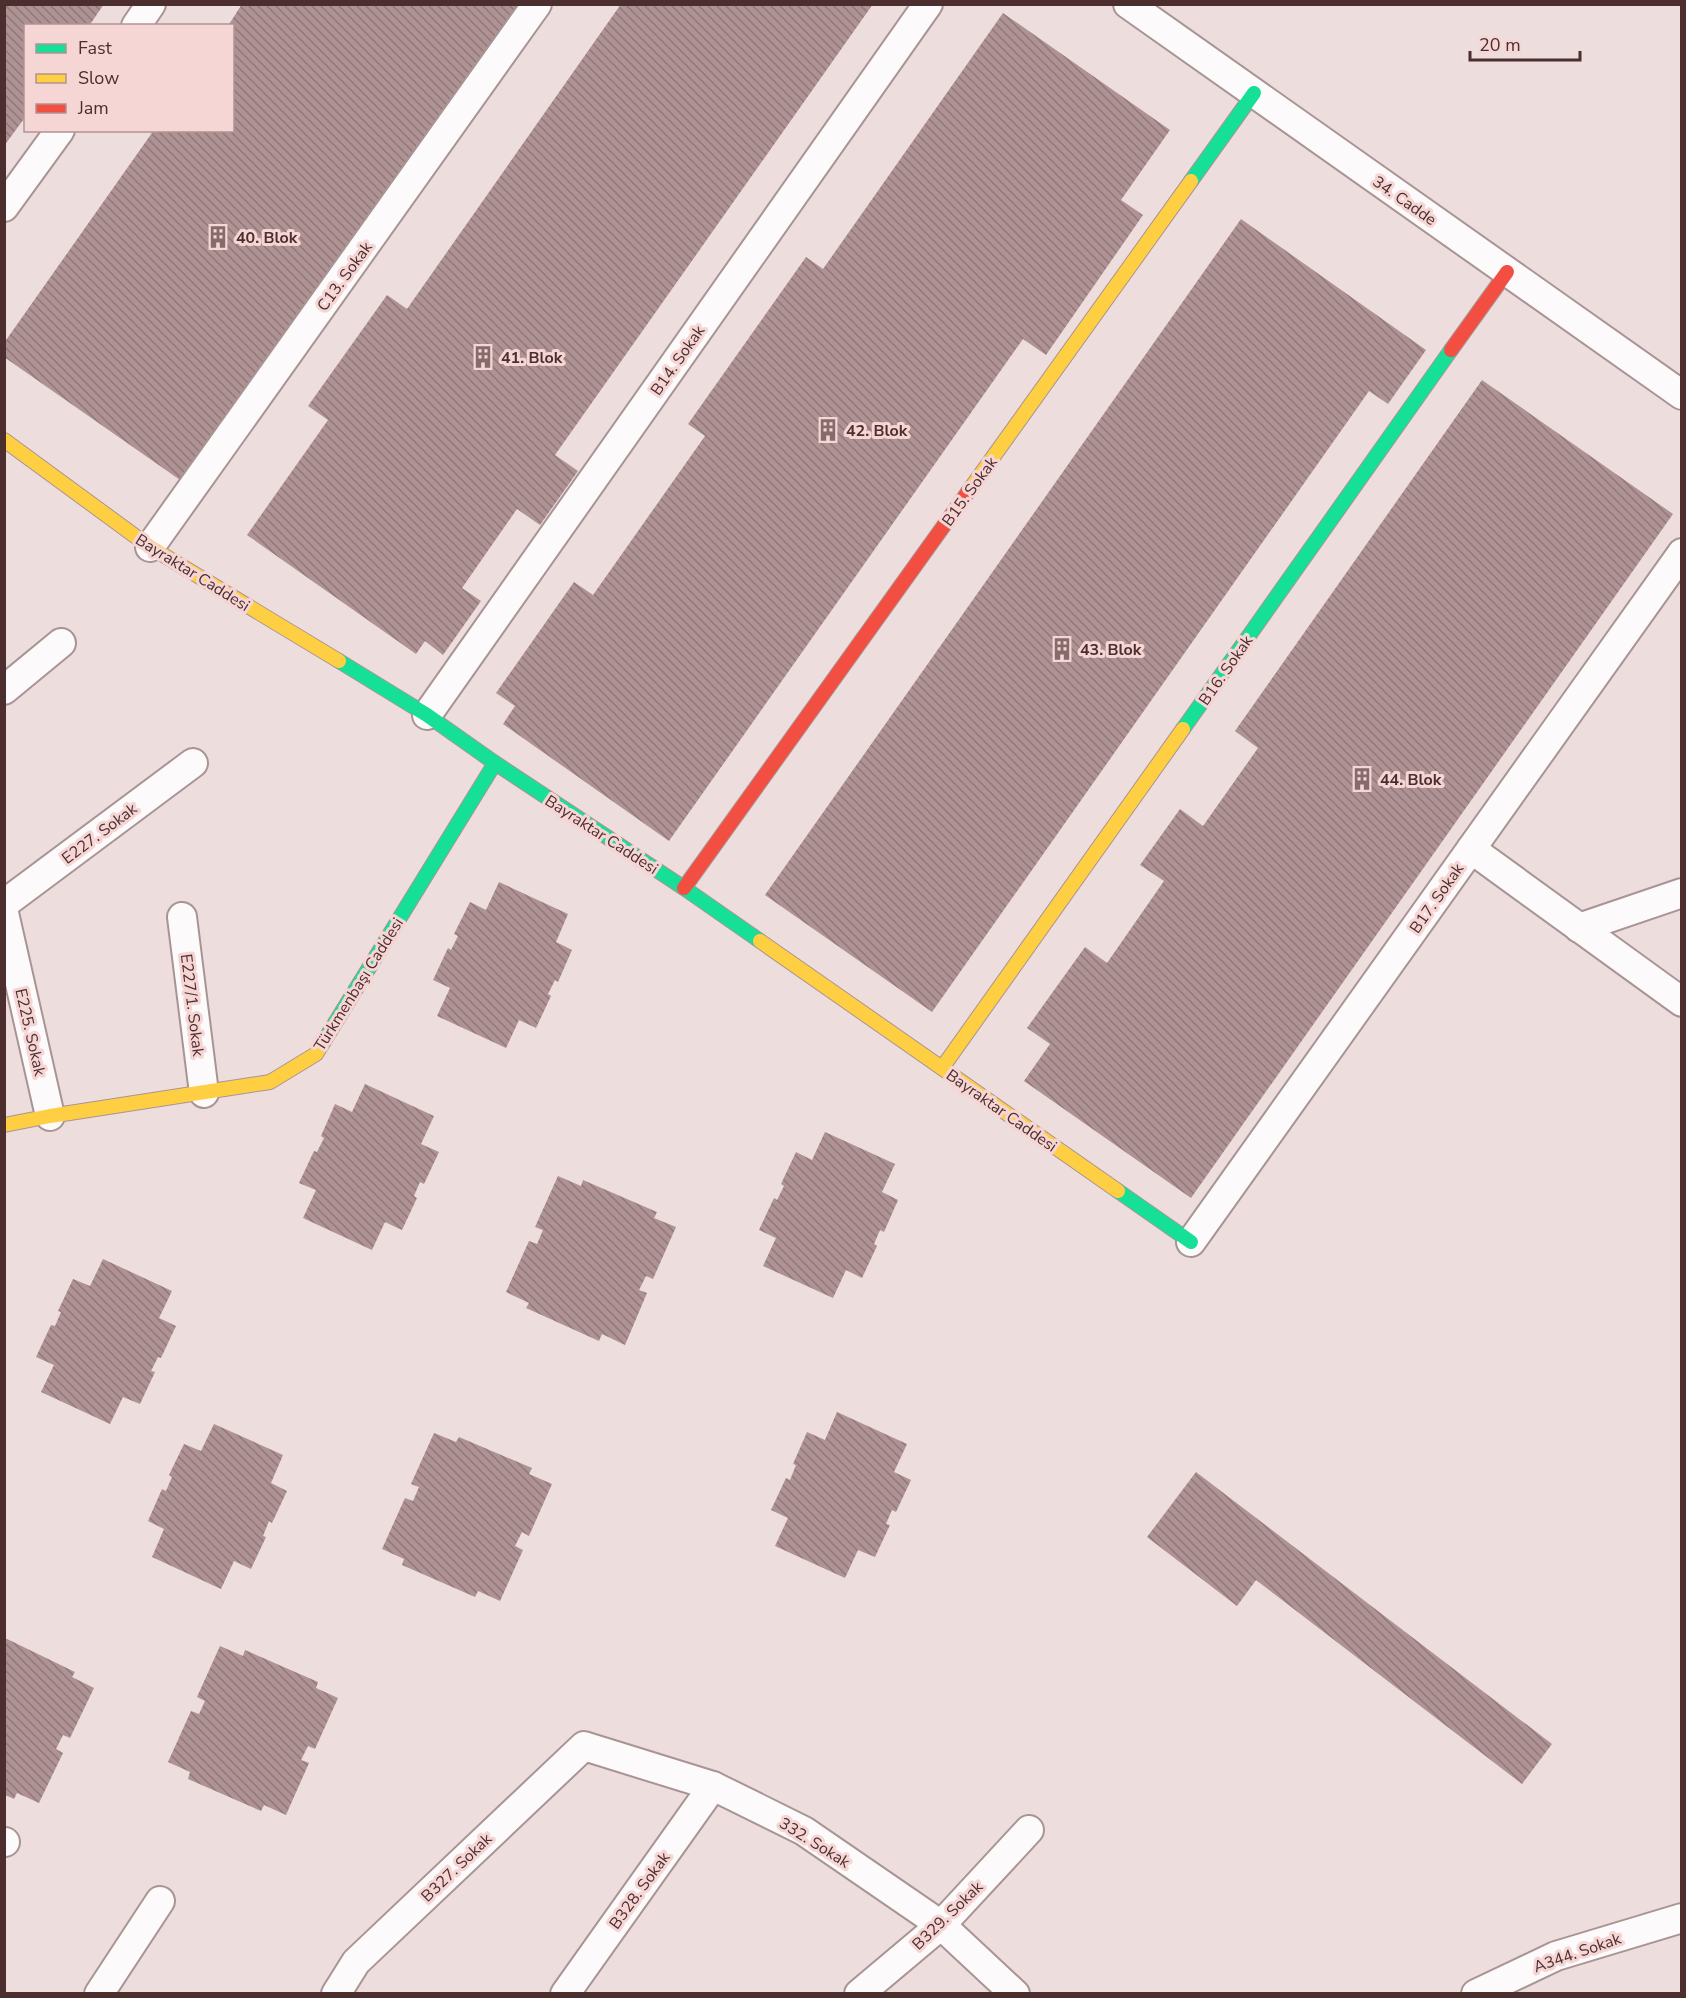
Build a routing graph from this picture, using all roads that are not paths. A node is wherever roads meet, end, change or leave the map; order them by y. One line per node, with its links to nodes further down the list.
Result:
1 (151, 4): 5 (street)
2 (537, 4): 12 (street, C13. Sokak)
3 (928, 4): 16 (street, B14. Sokak)
4 (1128, 4): 6 (street, 34. Cadde)
5 (137, 24)
6 (1254, 93): 9 (street, 34. Cadde); 20 (main road, B15. Sokak)
7 (59, 132): 8 (street)
8 (4, 207)
9 (1507, 272): 10 (street, 34. Cadde); 27 (main road, B16. Sokak)
10 (1682, 395)
11 (4, 440): 12 (main road, Bayraktar Caddesi)
12 (150, 548): 16 (main road, Bayraktar Caddesi)
13 (1682, 554): 19 (street, B17. Sokak)
14 (61, 643): 15 (street)
15 (4, 690)
16 (427, 715): 18 (main road, Bayraktar Caddesi)
17 (193, 763): 22 (street, E227. Sokak)
18 (495, 763): 20 (main road, Bayraktar Caddesi); 28 (main road, Türkmenbaşı Caddesi)
19 (1471, 849): 25 (street); 31 (street, B17. Sokak)
20 (684, 888): 27 (main road, Bayraktar Caddesi)
21 (1682, 893): 25 (street)
22 (4, 904)
23 (4, 913): 29 (street, E225. Sokak)
24 (182, 918): 28 (street, E227/1. Sokak)
25 (1579, 928): 26 (street)
26 (1682, 1002)
27 (942, 1068): 31 (main road, Bayraktar Caddesi)
28 (204, 1093): 29 (main road, Türkmenbaşı Caddesi)
29 (50, 1116): 30 (main road, Türkmenbaşı Caddesi)
30 (4, 1125)
31 (1191, 1242)
32 (584, 1746): 33 (street, 332. Sokak); 40 (street, B327. Sokak)
33 (713, 1786): 37 (street, 332. Sokak); 41 (street, B328. Sokak)
34 (1029, 1830): 37 (street, B329. Sokak)
35 (160, 1901): 39 (street)
36 (1682, 1918): 43 (street, A344. Sokak)
37 (941, 1925): 38 (street, B329. Sokak); 42 (street, 332. Sokak)
38 (862, 1993)
39 (99, 1994)
40 (336, 1994)
41 (565, 1994)
42 (1015, 1994)
43 (1476, 1994)

